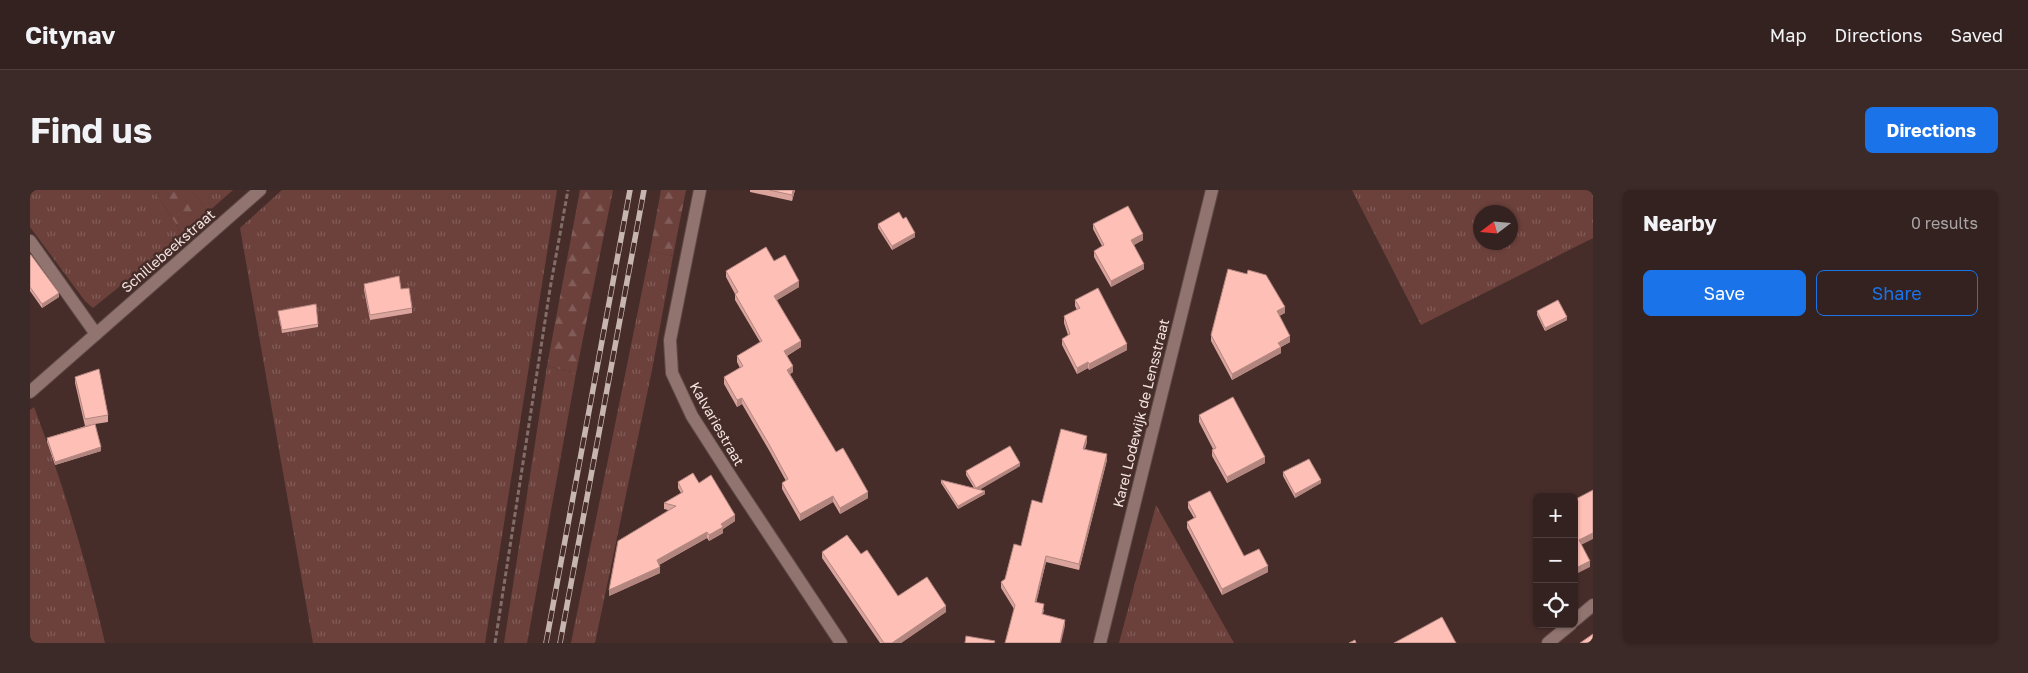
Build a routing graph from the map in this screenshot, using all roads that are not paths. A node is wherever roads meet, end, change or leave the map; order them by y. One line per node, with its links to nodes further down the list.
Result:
1 (260, 190): 5 (street, Schillebeekstraat)
2 (700, 190): 10 (street, Kalvariestraat)
3 (1212, 190): 11 (street, Karel Lodewijk de Lensstraat)
4 (30, 241): 5 (street)
5 (96, 334): 6 (street, Schillebeekstraat)
6 (30, 392)
7 (1593, 605): 8 (street)
8 (1578, 618)
9 (1565, 628): 12 (street)
10 (841, 643)
11 (1100, 643)
12 (1548, 643)

